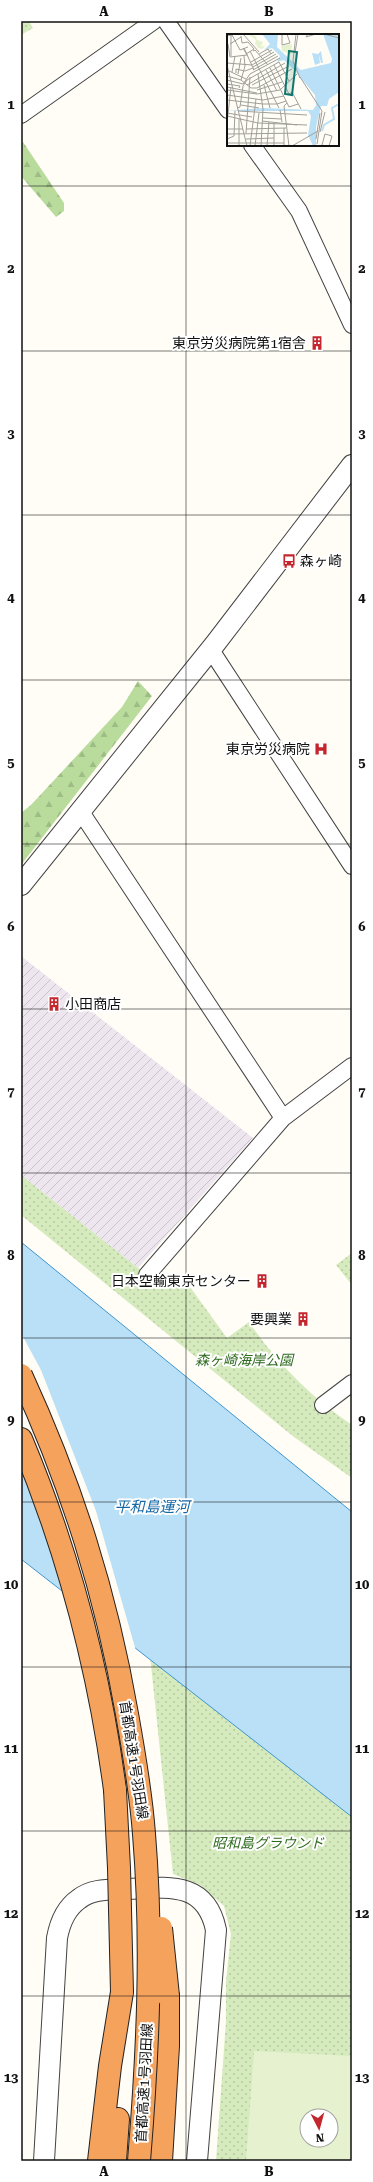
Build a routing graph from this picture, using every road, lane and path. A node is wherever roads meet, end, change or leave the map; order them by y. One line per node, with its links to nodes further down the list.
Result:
1 (154, 21): 4 (street)
2 (166, 21): 3 (street)
3 (227, 109)
4 (21, 115)
5 (253, 146): 6 (street)
6 (352, 325)
7 (352, 466): 8 (street)
8 (211, 650): 9 (street); 10 (street)
9 (81, 812): 11 (street); 13 (street)
10 (352, 866)
11 (21, 885)
12 (352, 1066): 13 (street)
13 (283, 1118): 14 (street)
14 (147, 1275)
15 (21, 1375): 19 (highway, 首都高速1号羽田線, bridge)
16 (352, 1383): 17 (street)
17 (323, 1405)
18 (21, 1439): 20 (highway, 首都高速1号羽田線, bridge)
19 (144, 1832): 24 (highway, 首都高速1号羽田線, bridge); 25 (highway, bridge)
20 (122, 1992): 22 (highway); 23 (highway, 首都高速1号羽田線)
21 (44, 2161): 26 (street)
22 (99, 2161)
23 (115, 2161)
24 (139, 2161)
25 (161, 2161)
26 (197, 2161)

